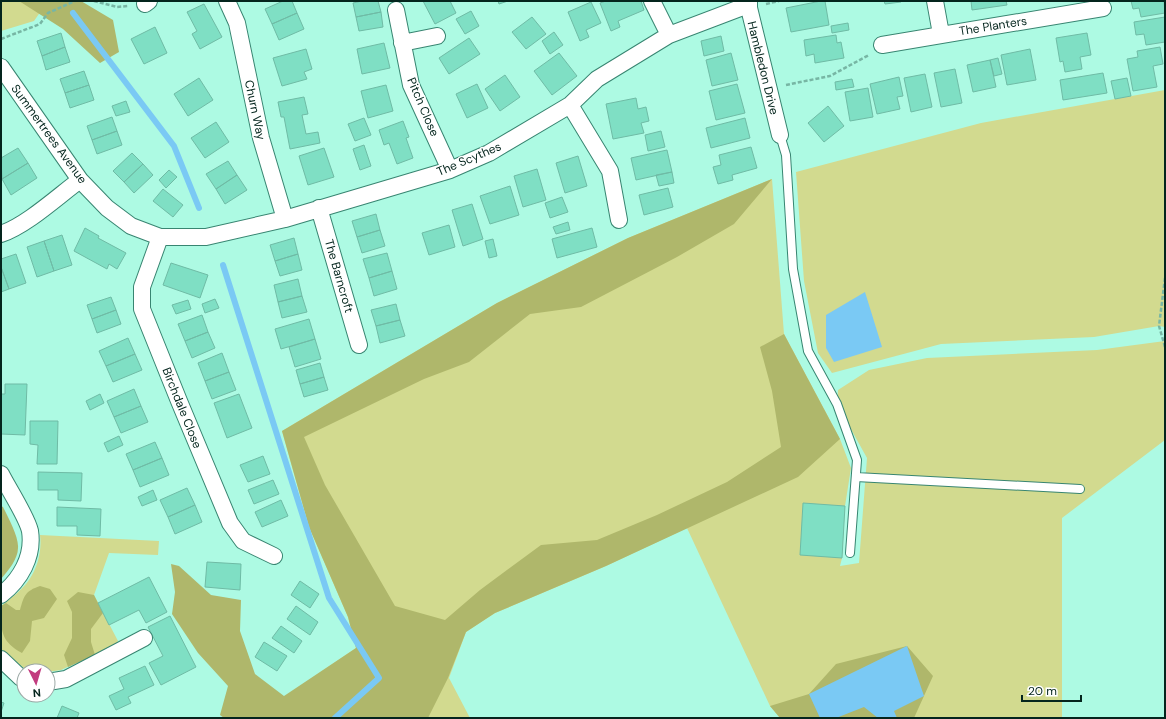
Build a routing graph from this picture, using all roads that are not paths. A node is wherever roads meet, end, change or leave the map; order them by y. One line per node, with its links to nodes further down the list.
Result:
1 (227, 1): 18 (street, Churn Way)
2 (652, 1): 8 (street)
3 (935, 1): 7 (street)
4 (749, 3): 8 (street, The Scythes); 14 (street, Hambledon Drive)
5 (1104, 8): 7 (street, The Planters)
6 (396, 10): 10 (street, Pitch Close)
7 (940, 34): 11 (street, The Planters)
8 (669, 35): 13 (street, The Scythes)
9 (437, 36): 10 (street)
10 (402, 43): 15 (street, Pitch Close)
11 (882, 45)
12 (1, 67): 16 (street, Summertrees Avenue)
13 (570, 105): 15 (street, The Scythes); 19 (street)
14 (780, 135): 24 (lane)
15 (450, 170): 17 (street, The Scythes)
16 (80, 180): 20 (street); 21 (street, Summertrees Avenue)
17 (319, 208): 18 (street, The Scythes); 22 (street, The Barncroft)
18 (285, 219): 21 (street, The Scythes)
19 (619, 220)
20 (1, 234)
21 (160, 237): 27 (street, Birchdale Close)
22 (360, 345)
23 (1, 474): 28 (street)
24 (856, 477): 25 (lane); 26 (lane)
25 (1080, 489)
26 (850, 553)
27 (274, 556)
28 (1, 595)
29 (144, 638): 32 (street)
30 (1, 659): 31 (street)
31 (16, 673)
32 (56, 681)

